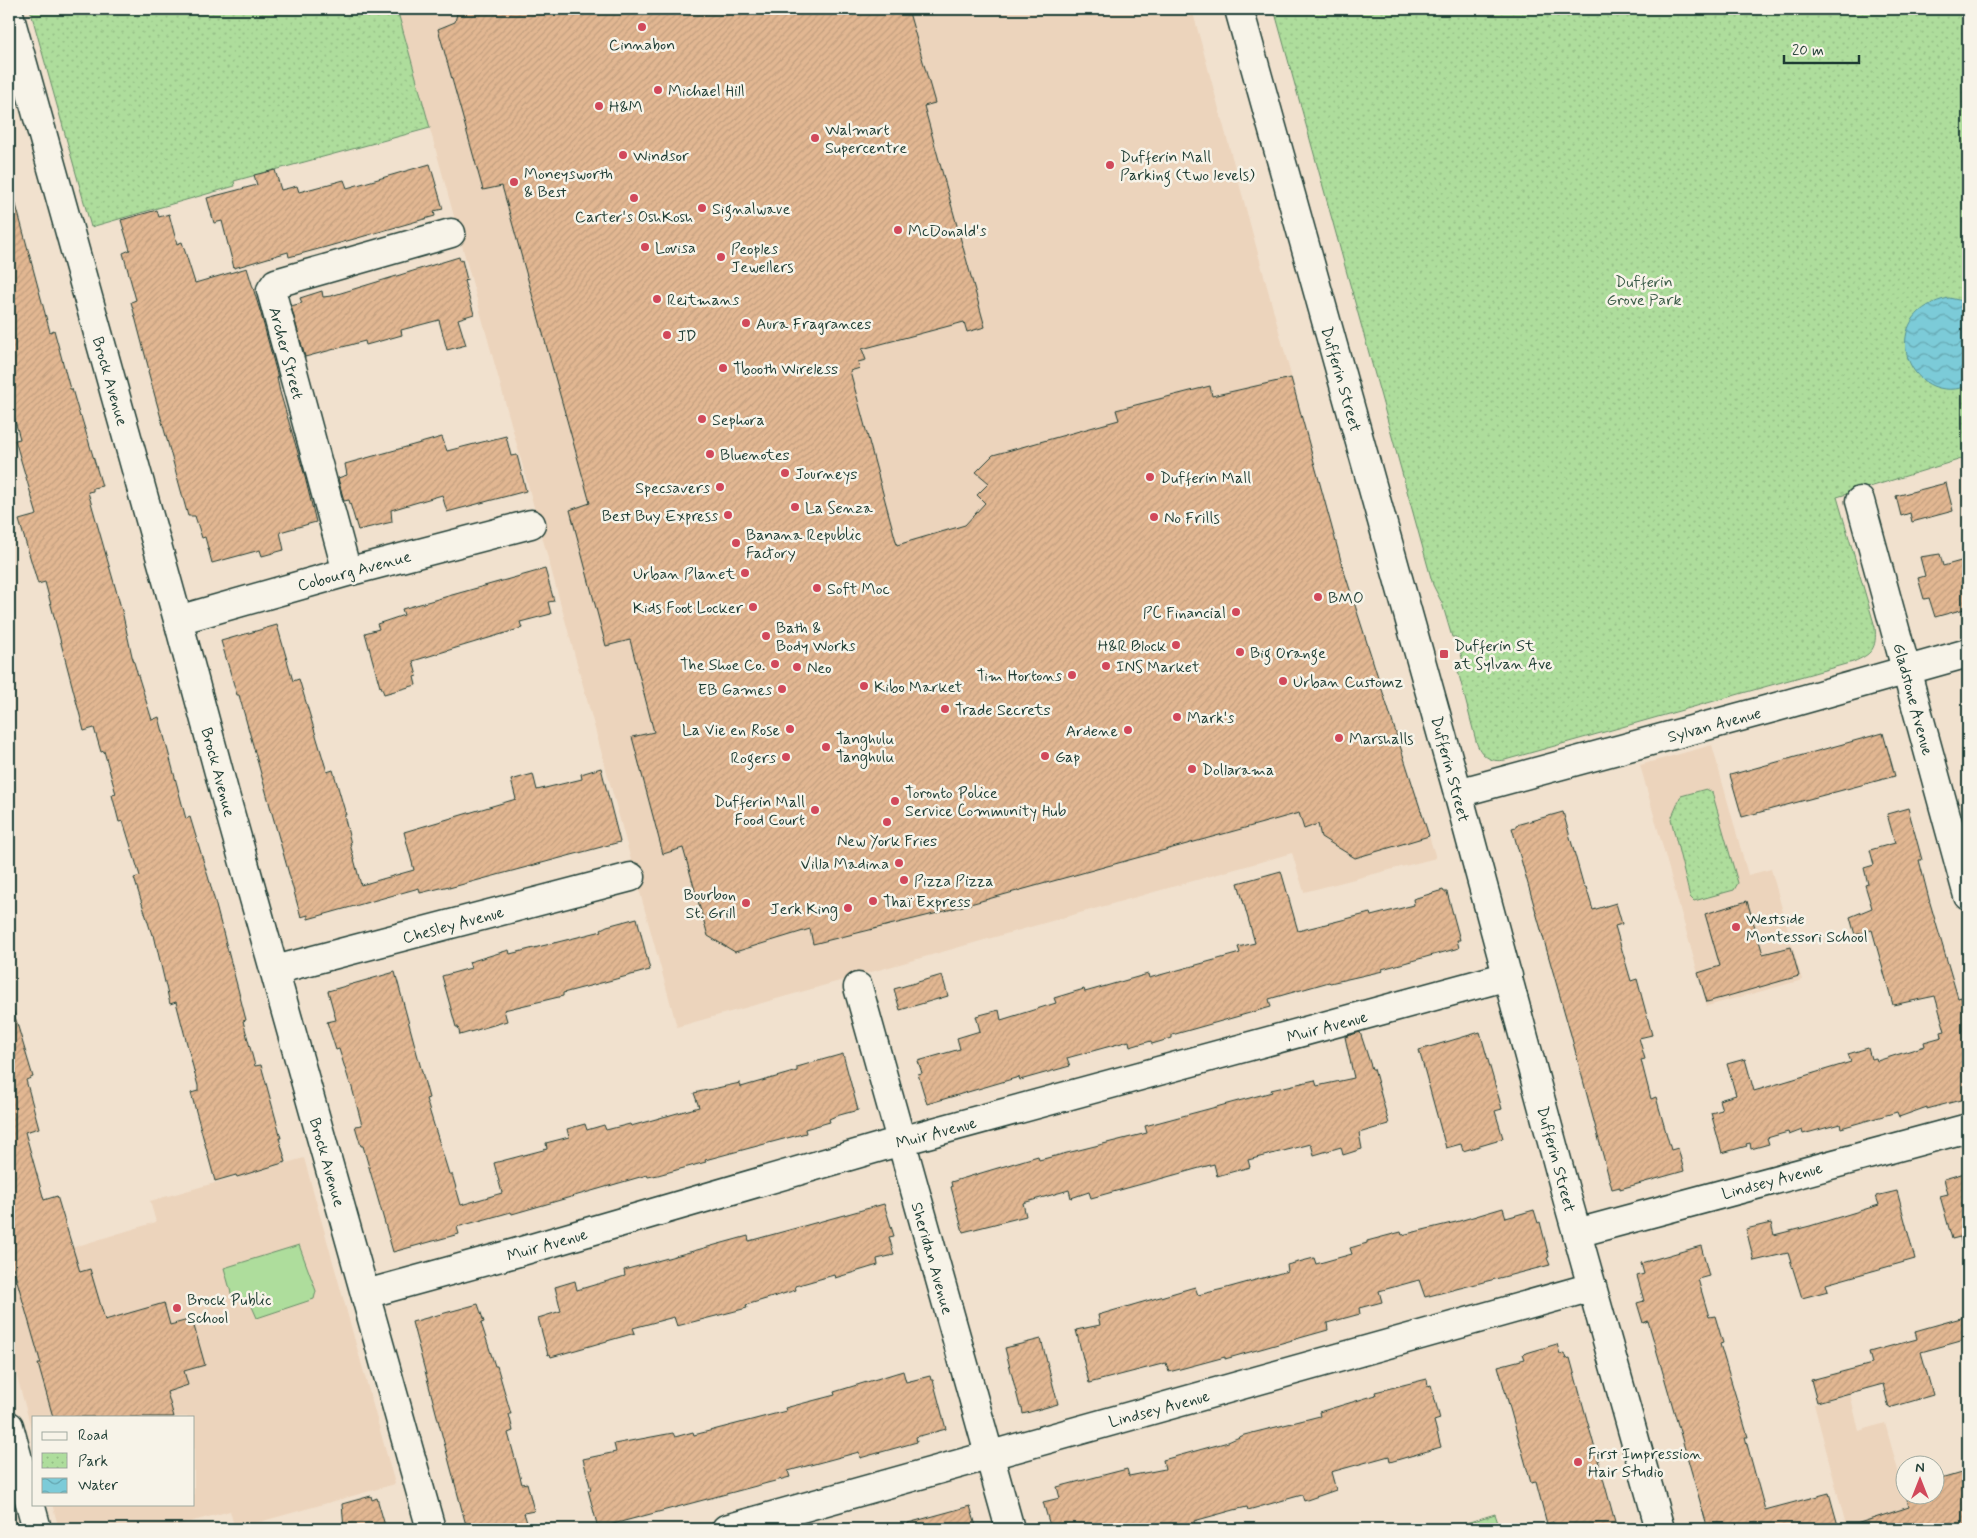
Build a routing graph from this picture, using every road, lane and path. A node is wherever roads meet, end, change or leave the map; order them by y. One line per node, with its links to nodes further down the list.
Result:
1 (1239, 9): 10 (street, Dufferin Street)
2 (9, 14): 7 (street, Brock Avenue)
3 (452, 233): 6 (street, Archer Street)
4 (1860, 501): 9 (street, Gladstone Avenue)
5 (531, 524): 6 (street, Cobourg Avenue)
6 (347, 572): 7 (street, Cobourg Avenue)
7 (178, 620): 13 (street, Brock Avenue)
8 (1968, 653): 9 (street, Sylvan Avenue)
9 (1907, 671): 10 (street, Sylvan Avenue); 12 (street, Gladstone Avenue)
10 (1458, 793): 14 (street, Dufferin Street)
11 (631, 878): 13 (street, Chesley Avenue)
12 (1968, 896)
13 (275, 970): 20 (street, Brock Avenue)
14 (1508, 976): 17 (street, Muir Avenue); 18 (street, Dufferin Street)
15 (858, 987): 17 (street, Sheridan Avenue)
16 (1968, 1128): 18 (street, Lindsey Avenue)
17 (901, 1141): 20 (street, Muir Avenue); 22 (street, Sheridan Avenue)
18 (1577, 1233): 19 (street, Dufferin Street)
19 (1592, 1287): 22 (street, Lindsey Avenue); 27 (street, Dufferin Street)
20 (366, 1294): 24 (street, Brock Avenue)
21 (9, 1426): 23 (street)
22 (989, 1455): 25 (street, Lindsey Avenue); 26 (street, Sheridan Avenue)
23 (37, 1529)
24 (431, 1529)
25 (726, 1529)
26 (1010, 1529)
27 (1660, 1529)

